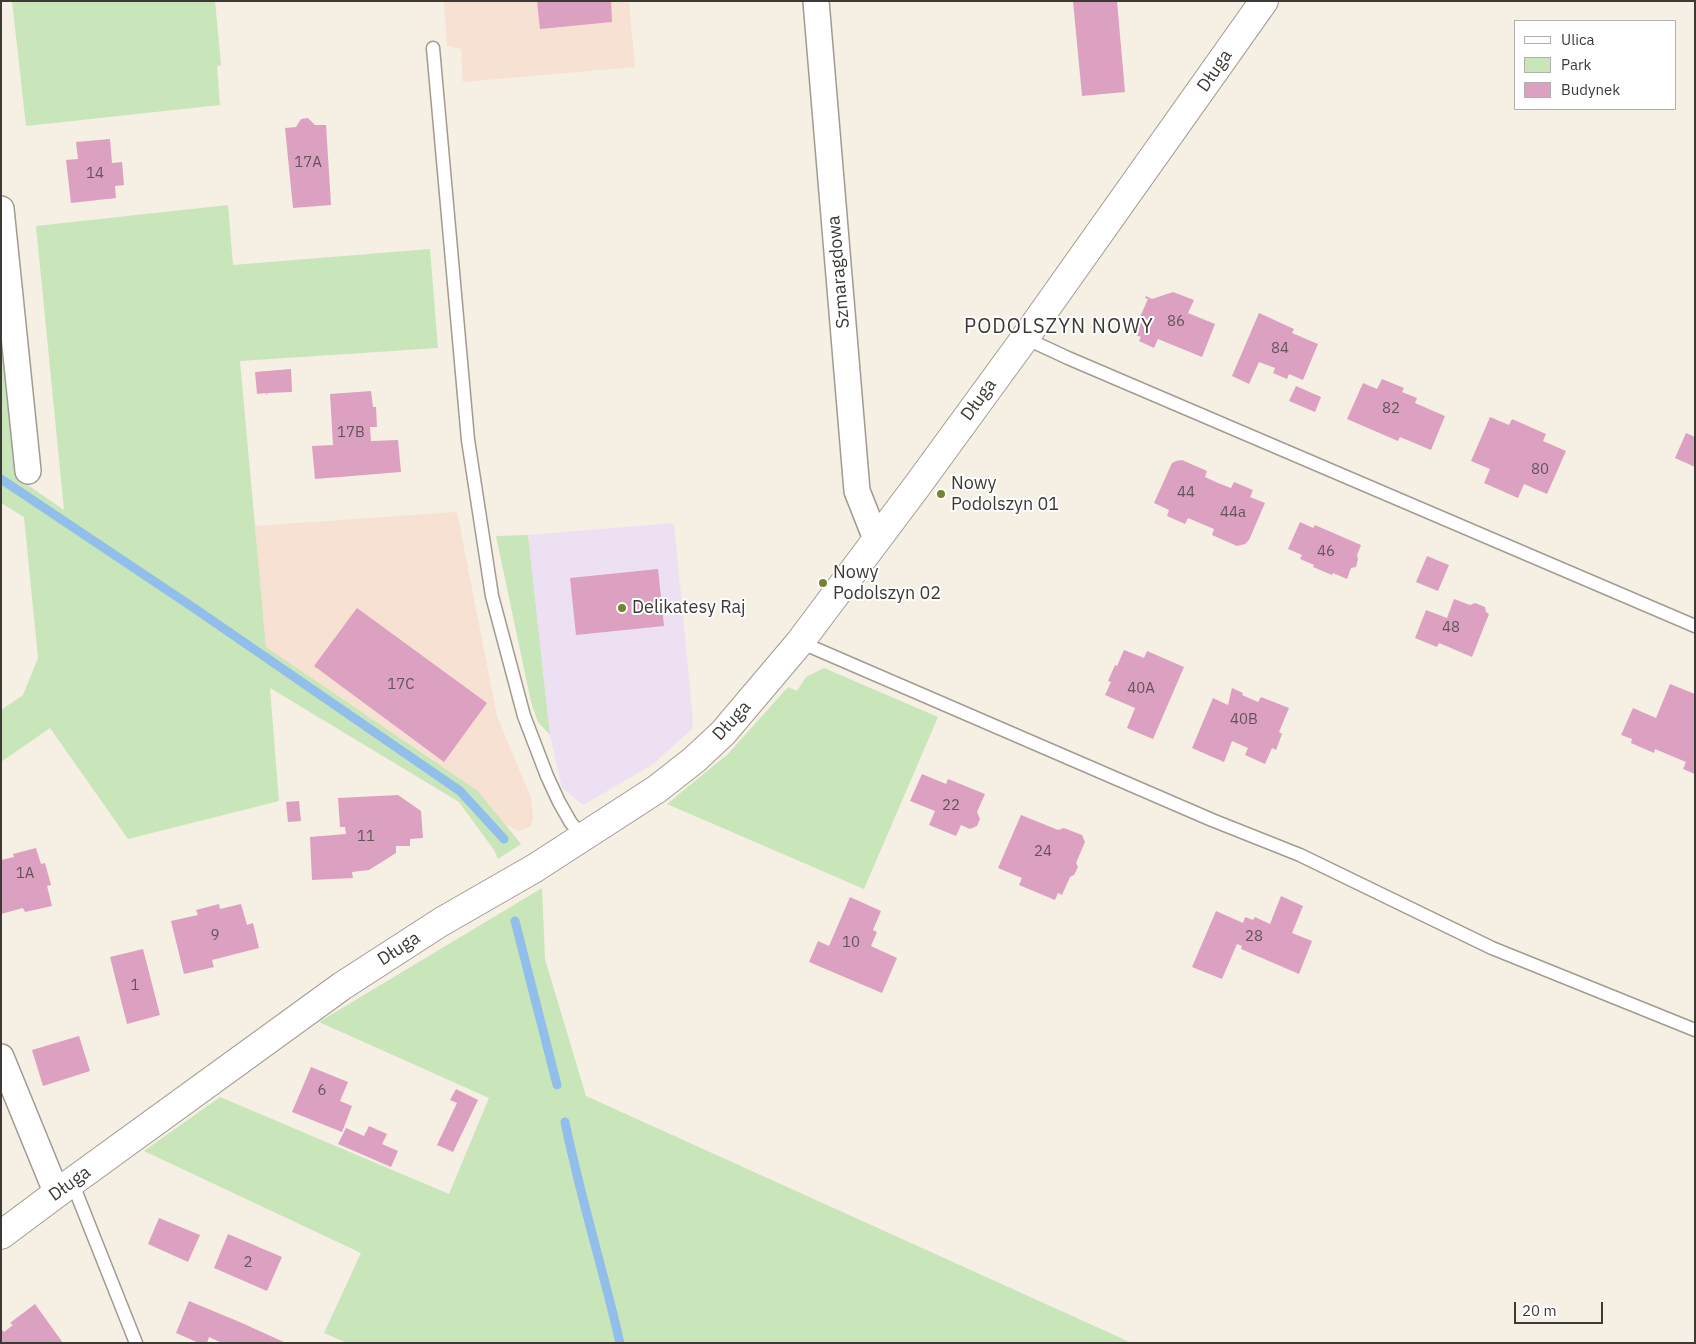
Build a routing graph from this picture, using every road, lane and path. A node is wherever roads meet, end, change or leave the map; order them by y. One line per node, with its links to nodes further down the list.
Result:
1 (816, 1): 7 (street, Szmaragdowa)
2 (1264, 1): 5 (street, Długa)
3 (433, 48): 10 (lane)
4 (1, 209): 6 (street)
5 (1025, 338): 7 (street, Długa); 8 (lane)
6 (28, 471)
7 (876, 539): 9 (street, Długa)
8 (1695, 626)
9 (800, 642): 10 (street, Długa); 11 (lane)
10 (584, 837): 13 (street, Długa)
11 (1695, 1030)
12 (1, 1057): 13 (street)
13 (64, 1188): 14 (street, Długa); 15 (lane)
14 (1, 1236)
15 (136, 1343)

